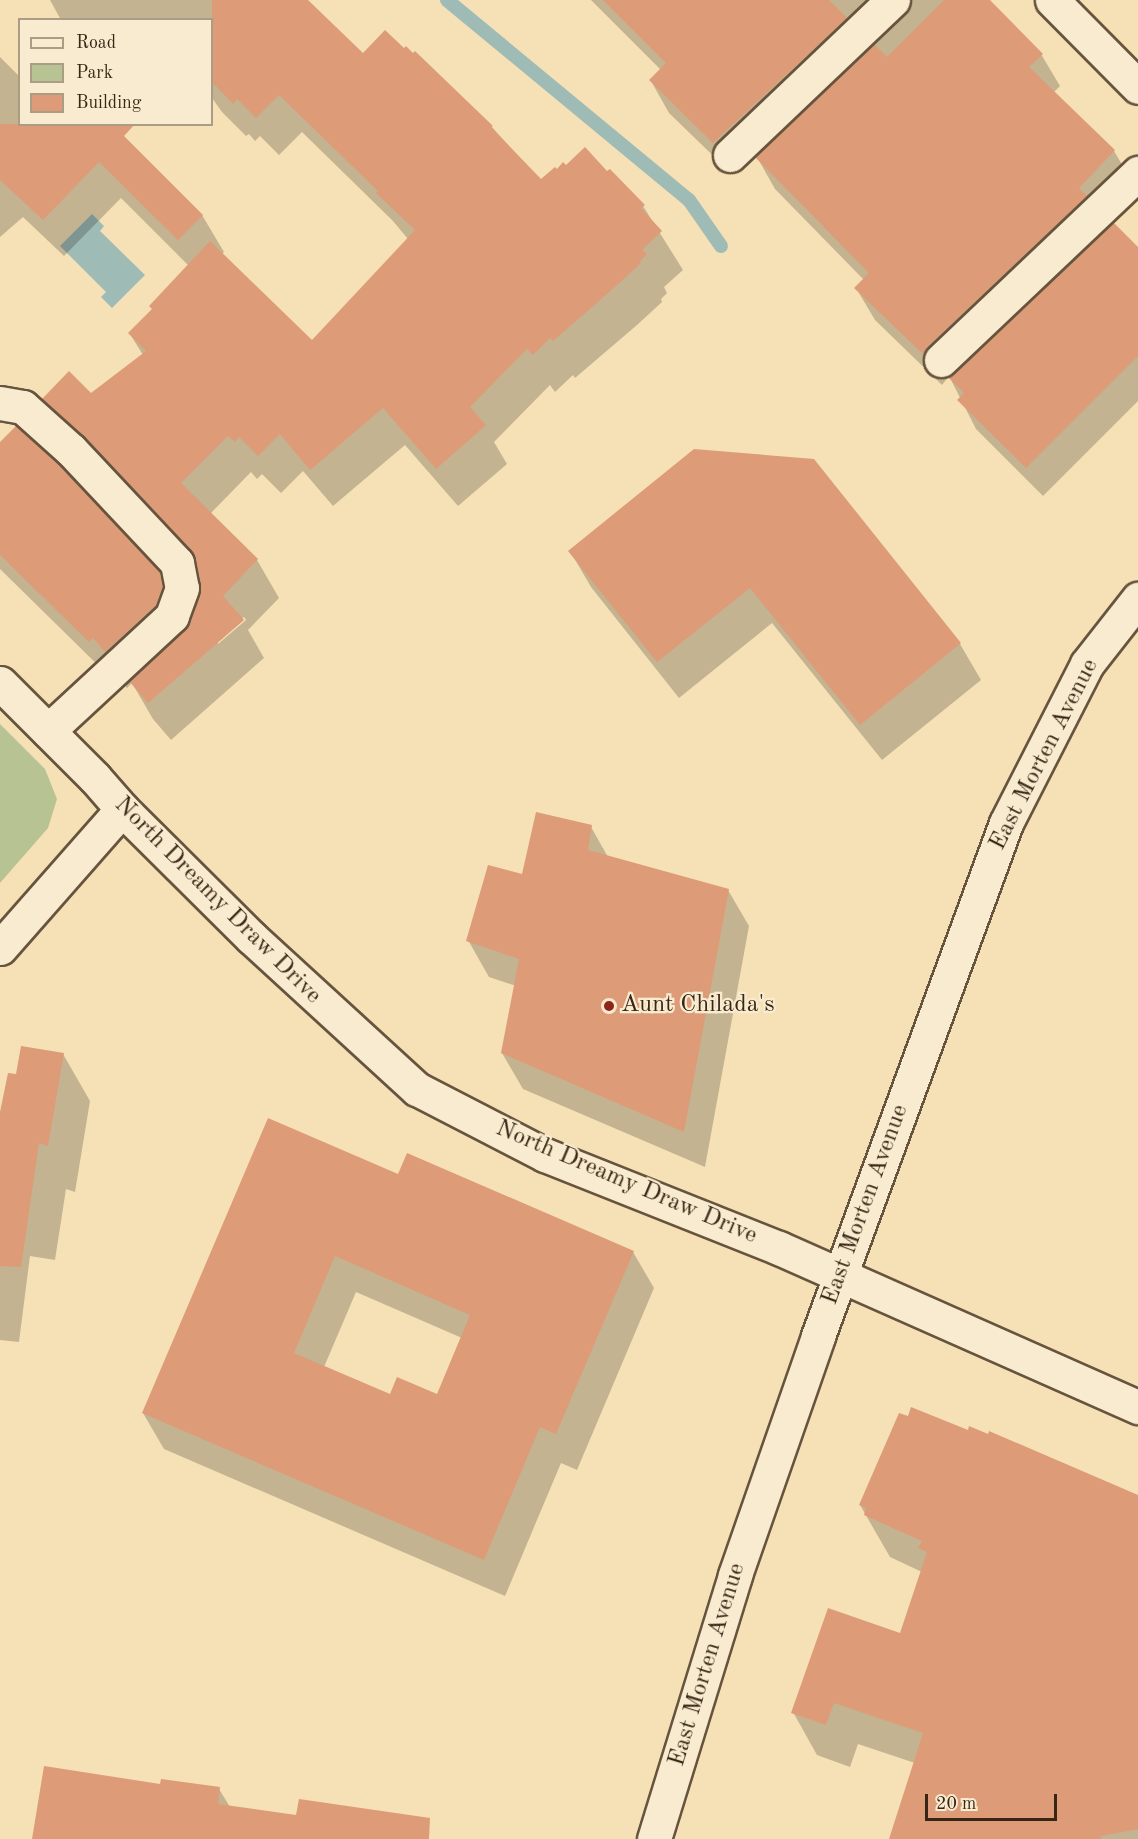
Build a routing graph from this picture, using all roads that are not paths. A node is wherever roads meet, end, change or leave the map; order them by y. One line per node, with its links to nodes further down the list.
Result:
1 (893, 0): 4 (street)
2 (1052, 0): 3 (street)
3 (1138, 87)
4 (730, 155)
5 (1138, 172): 6 (street)
6 (941, 360)
7 (0, 403): 10 (street)
8 (1138, 599): 13 (street, East Morten Avenue)
9 (0, 683): 10 (street, North Dreamy Draw Drive)
10 (48, 730): 11 (street, North Dreamy Draw Drive)
11 (122, 809): 12 (street); 13 (street, North Dreamy Draw Drive)
12 (0, 948)
13 (840, 1276): 14 (street, North Dreamy Draw Drive); 15 (street, East Morten Avenue)
14 (1138, 1407)
15 (654, 1839)

